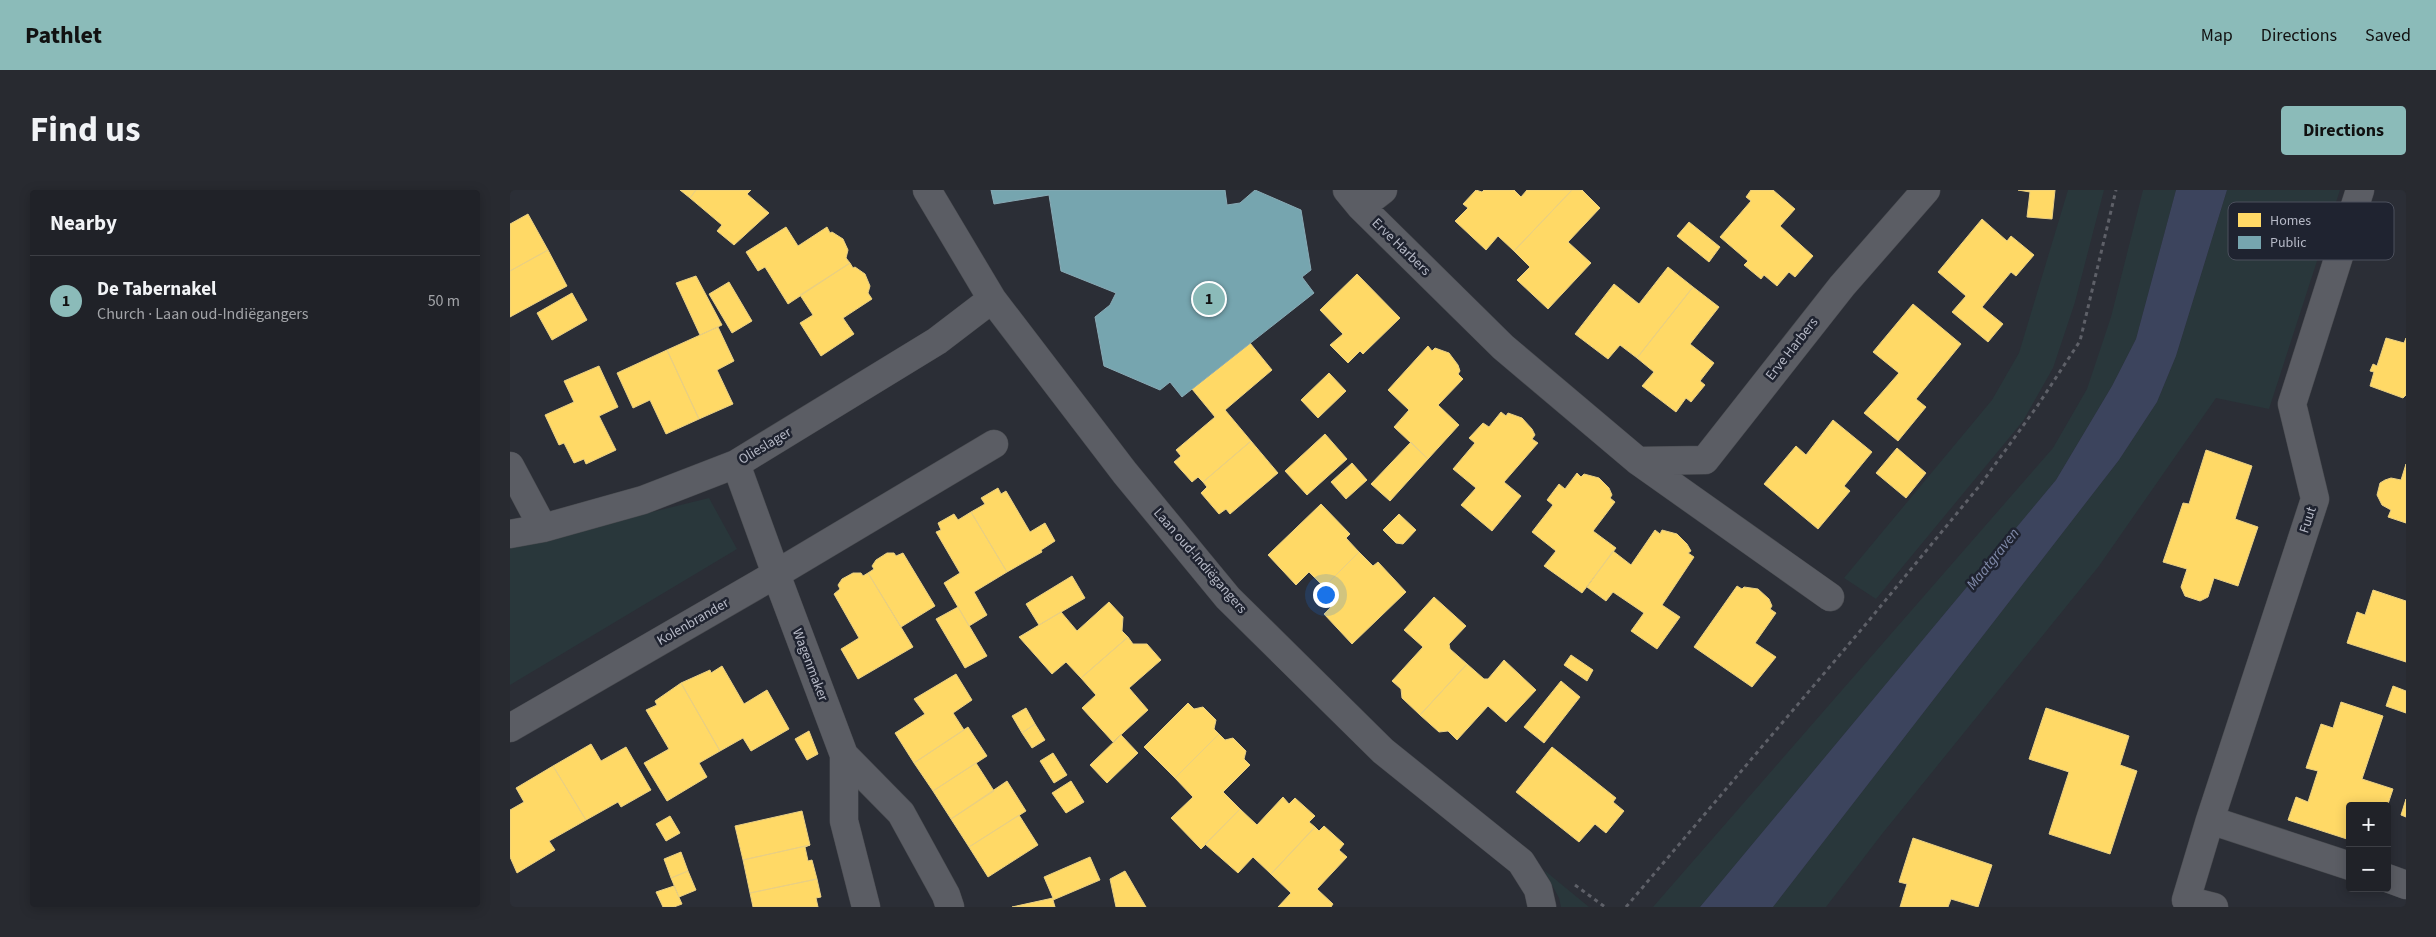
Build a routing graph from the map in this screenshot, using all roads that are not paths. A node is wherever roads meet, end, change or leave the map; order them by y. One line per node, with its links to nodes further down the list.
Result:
1 (927, 190): 8 (street, Laan oud-Indiëgangers)
2 (1383, 190): 5 (street)
3 (1926, 190): 10 (street, Erve Harbers)
4 (2360, 190): 6 (street, Fuut)
5 (1354, 198): 10 (street, Erve Harbers)
6 (2356, 202)
7 (2338, 260): 19 (street, Fuut)
8 (992, 300): 11 (street, Olieslager); 25 (street, Laan oud-Indiëgangers)
9 (994, 444): 15 (street)
10 (1638, 461): 16 (street, Erve Harbers)
11 (736, 464): 13 (street, Olieslager); 15 (street)
12 (510, 466): 13 (street)
13 (543, 528): 14 (street, Olieslager)
14 (510, 534)
15 (776, 574): 17 (street, Kolenbrander); 18 (street, Wagenmaker)
16 (1830, 597)
17 (510, 728)
18 (844, 755): 23 (street, Wagenmaker); 24 (street, Wagenmaker)
19 (2210, 820): 20 (street); 26 (street, Fuut)
20 (2346, 865)
21 (2391, 879): 22 (street)
22 (2406, 885)
23 (866, 907)
24 (950, 907)
25 (1542, 907)
26 (2214, 907)

